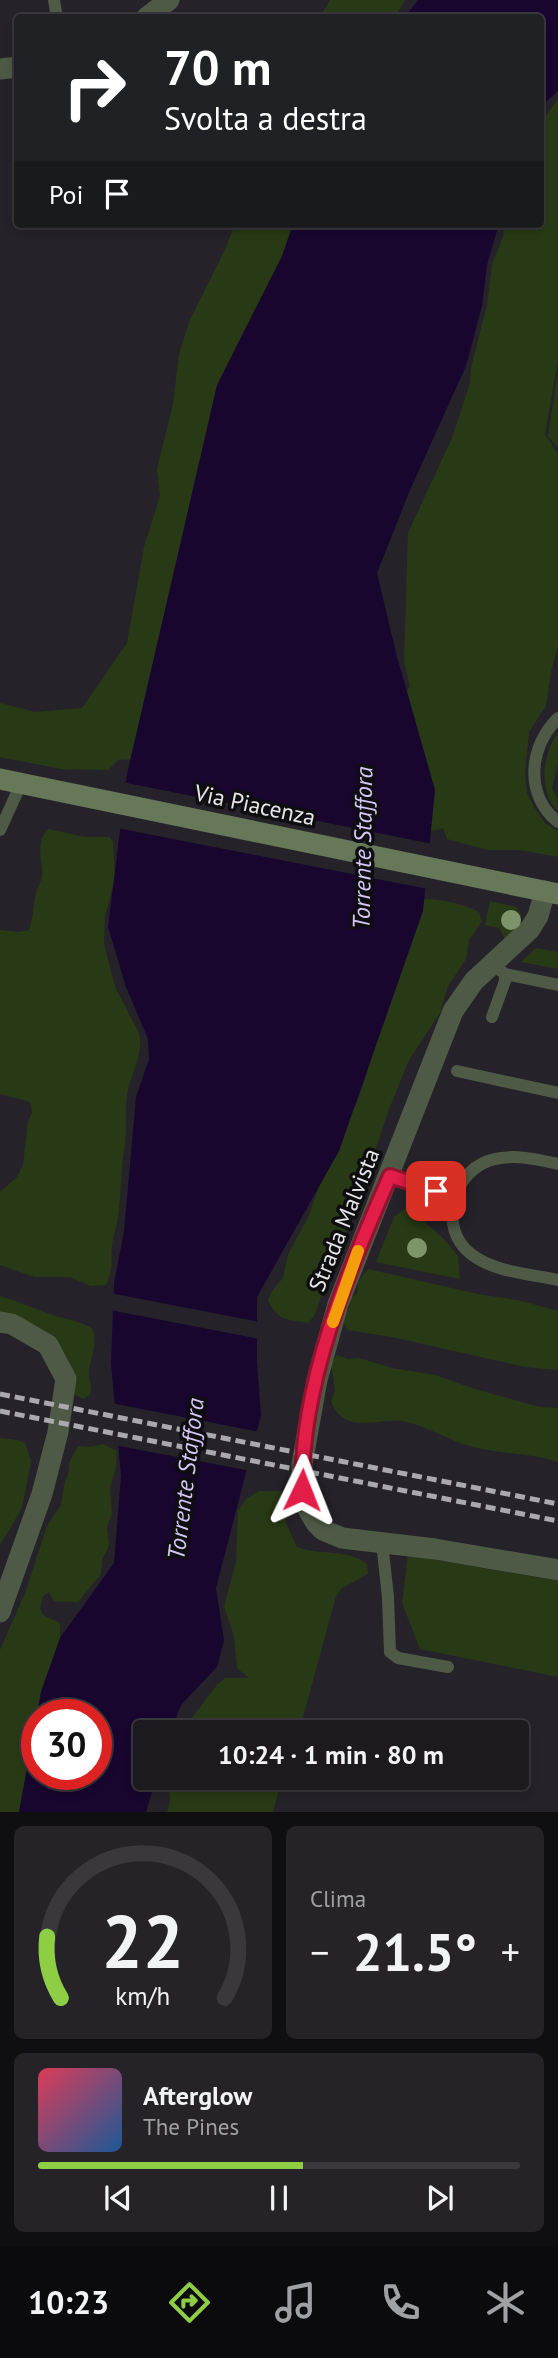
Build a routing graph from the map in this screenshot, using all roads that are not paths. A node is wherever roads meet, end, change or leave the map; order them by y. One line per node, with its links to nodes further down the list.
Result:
1 (169, 0): 2 (street)
2 (151, 14)
3 (558, 718): 6 (lane)
4 (0, 779): 5 (main road, Via Piacenza)
5 (21, 784): 7 (lane); 8 (main road, Via Piacenza)
6 (558, 822)
7 (0, 830)
8 (552, 893): 9 (street, Strada Malvista)
9 (498, 969): 10 (lane); 11 (lane); 15 (street, Strada Malvista)
10 (558, 985)
11 (492, 1017)
12 (457, 1072): 13 (lane)
13 (558, 1093)
14 (558, 1164): 16 (lane)
15 (390, 1176): 16 (lane); 19 (street, Strada Malvista)
16 (453, 1197): 17 (lane)
17 (558, 1280)
18 (0, 1322): 21 (street)
19 (382, 1543): 20 (street, Strada Malvista); 22 (lane)
20 (558, 1570)
21 (0, 1612)
22 (448, 1667)

